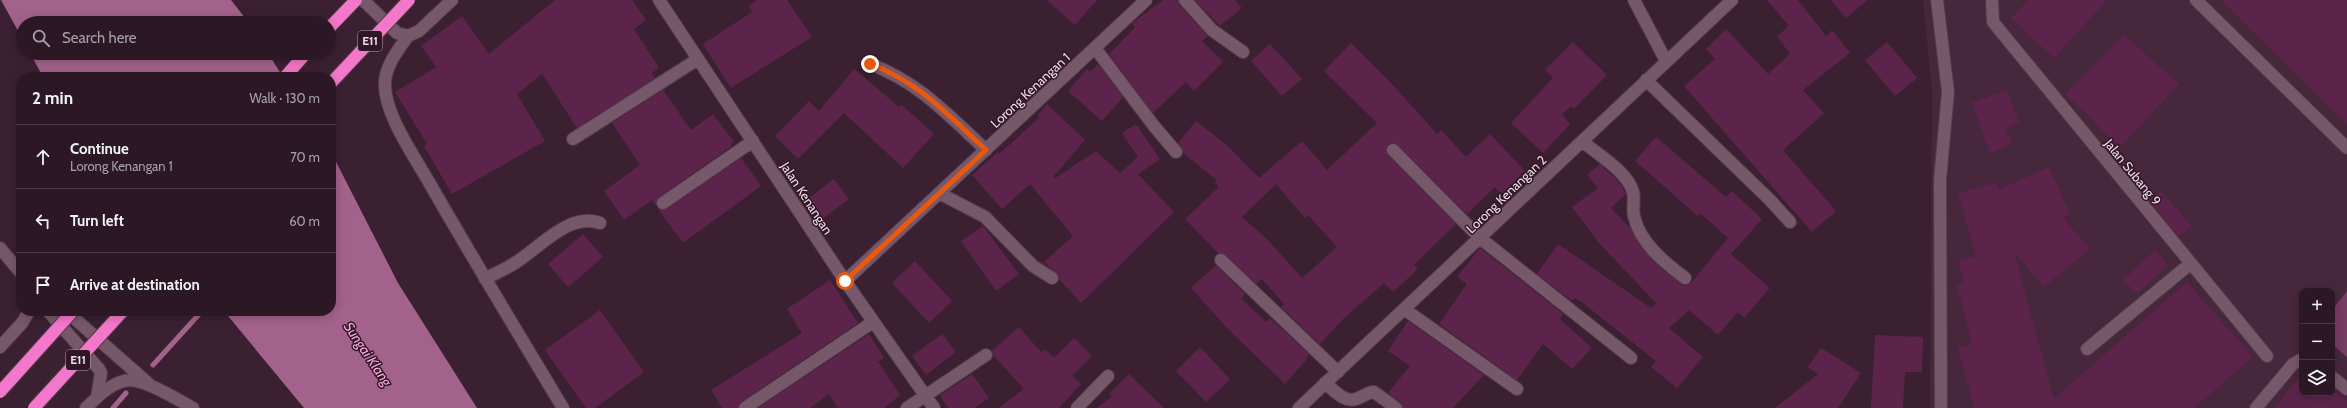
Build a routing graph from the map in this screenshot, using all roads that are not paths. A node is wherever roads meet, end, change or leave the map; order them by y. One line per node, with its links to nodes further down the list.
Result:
1 (356, 0): 13 (highway)
2 (363, 0): 14 (street)
3 (409, 0): 22 (highway, E11, bridge)
4 (452, 0): 14 (street)
5 (659, 0): 17 (street, Jalan Kenangan)
6 (1146, 0): 15 (street, Lorong Kenangan 1)
7 (1184, 0): 16 (street)
8 (1634, 0): 19 (street)
9 (1732, 0): 19 (street, Lorong Kenangan 2)
10 (1937, 0): 77 (street)
11 (1992, 0): 38 (street, Jalan Subang 9)
12 (2196, 0): 27 (street)
13 (336, 21)
14 (408, 36): 40 (street)
15 (1095, 48): 28 (street, Lorong Kenangan 1); 30 (street)
16 (1243, 52)
17 (698, 59): 24 (street); 25 (street, Jalan Kenangan)
18 (300, 60): 21 (highway)
19 (1666, 61): 23 (street, Lorong Kenangan 2)
20 (870, 64): 28 (street)
21 (289, 72)
22 (336, 78)
23 (1646, 80): 26 (street, Lorong Kenangan 2); 33 (street)
24 (572, 139)
25 (753, 141): 32 (street); 43 (street, Jalan Kenangan)
26 (1582, 141): 35 (street, Lorong Kenangan 2); 42 (street)
27 (2347, 148)
28 (986, 150): 31 (street, Lorong Kenangan 1)
29 (1393, 150): 35 (street)
30 (1176, 152)
31 (939, 193): 41 (street); 43 (street, Lorong Kenangan 1)
32 (663, 203)
33 (1790, 222)
34 (600, 223): 40 (street)
35 (1480, 238): 44 (street, Lorong Kenangan 2); 55 (street)
36 (0, 248): 39 (street)
37 (1221, 260): 57 (street)
38 (2190, 264): 52 (street); 54 (street, Jalan Subang 9)
39 (16, 267)
40 (485, 278): 70 (street)
41 (1052, 278)
42 (1685, 278)
43 (845, 281): 50 (street, Jalan Kenangan)
44 (1404, 309): 57 (street, Lorong Kenangan 2); 62 (street)
45 (26, 316): 51 (street)
46 (52, 316): 66 (street)
47 (68, 316): 64 (highway, bridge)
48 (72, 316): 61 (street)
49 (117, 316): 67 (highway, E11, bridge)
50 (872, 322): 65 (street, Jalan Kenangan); 71 (street)
51 (0, 347)
52 (2087, 349)
53 (986, 355): 65 (street)
54 (2267, 356)
55 (1631, 358)
56 (2300, 360): 78 (street)
57 (1338, 372): 60 (street, Lorong Kenangan 2)
58 (1108, 376): 74 (street)
59 (2335, 379): 63 (street)
60 (1325, 383): 75 (street, Lorong Kenangan 2); 76 (street)
61 (153, 387): 66 (street); 69 (street)
62 (1517, 389)
63 (2347, 389)
64 (0, 392)
65 (926, 396): 72 (street); 73 (street, Jalan Kenangan)
66 (97, 397): 68 (street)
67 (34, 408)
68 (86, 408)
69 (193, 408)
70 (562, 408)
71 (745, 408)
72 (907, 408)
73 (934, 408)
74 (1077, 408)
75 (1299, 408)
76 (1396, 408)
77 (1941, 408)
78 (2256, 408)

